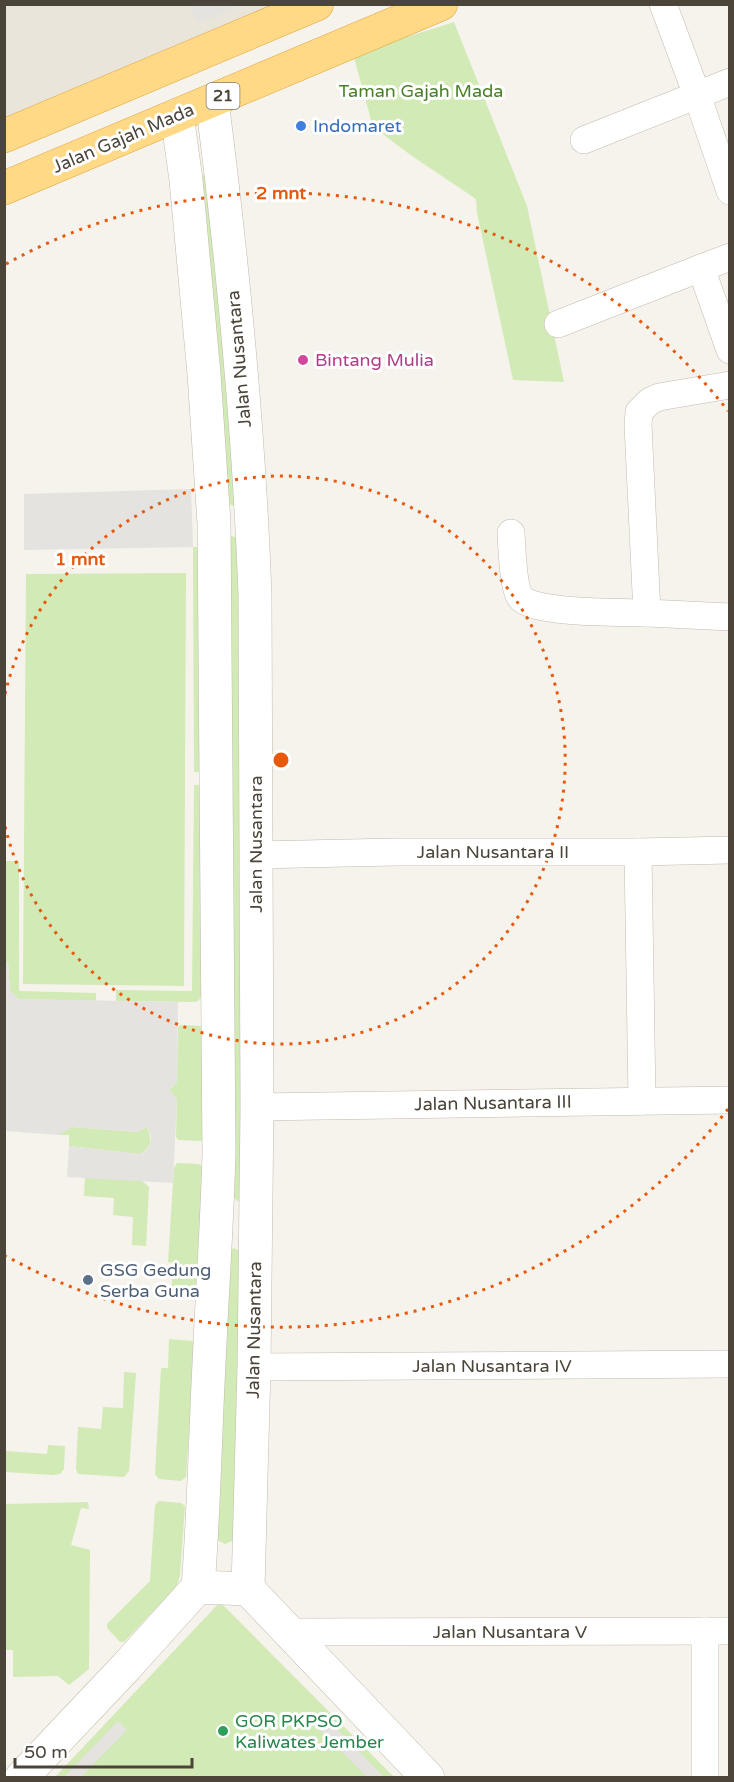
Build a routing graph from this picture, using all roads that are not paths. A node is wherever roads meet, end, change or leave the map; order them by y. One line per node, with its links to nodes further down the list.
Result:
1 (317, 4): 8 (highway)
2 (441, 4): 6 (highway, Jalan Gajah Mada / 21)
3 (663, 4): 5 (street)
4 (729, 82): 5 (street)
5 (697, 95): 9 (street); 11 (street)
6 (212, 101): 7 (highway, Jalan Gajah Mada / 21); 22 (street, Jalan Nusantara)
7 (177, 115): 10 (highway, Jalan Gajah Mada / 21); 26 (street, Jalan Nusantara)
8 (4, 136)
9 (584, 140)
10 (4, 188)
11 (729, 191)
12 (729, 257): 13 (street)
13 (701, 268): 14 (street); 15 (street)
14 (558, 324)
15 (729, 350)
16 (729, 385): 18 (street)
17 (511, 533): 18 (street)
18 (647, 613): 19 (street)
19 (729, 617)
20 (729, 850): 21 (street, Jalan Nusantara II)
21 (638, 852): 22 (street, Jalan Nusantara II); 24 (street)
22 (256, 855): 25 (street, Jalan Nusantara)
23 (729, 1100): 24 (street, Jalan Nusantara III)
24 (642, 1101): 25 (street, Jalan Nusantara III)
25 (257, 1107): 27 (street, Jalan Nusantara)
26 (217, 1219): 27 (street); 30 (street, Jalan Nusantara)
27 (256, 1220): 29 (street, Jalan Nusantara)
28 (729, 1364): 29 (street, Jalan Nusantara IV)
29 (254, 1368): 31 (street, Jalan Nusantara)
30 (198, 1587): 31 (street); 34 (street)
31 (248, 1589): 33 (street)
32 (717, 1631): 33 (street, Jalan Nusantara V); 36 (street)
33 (290, 1632): 35 (street)
34 (21, 1778)
35 (428, 1778)
36 (705, 1778)

